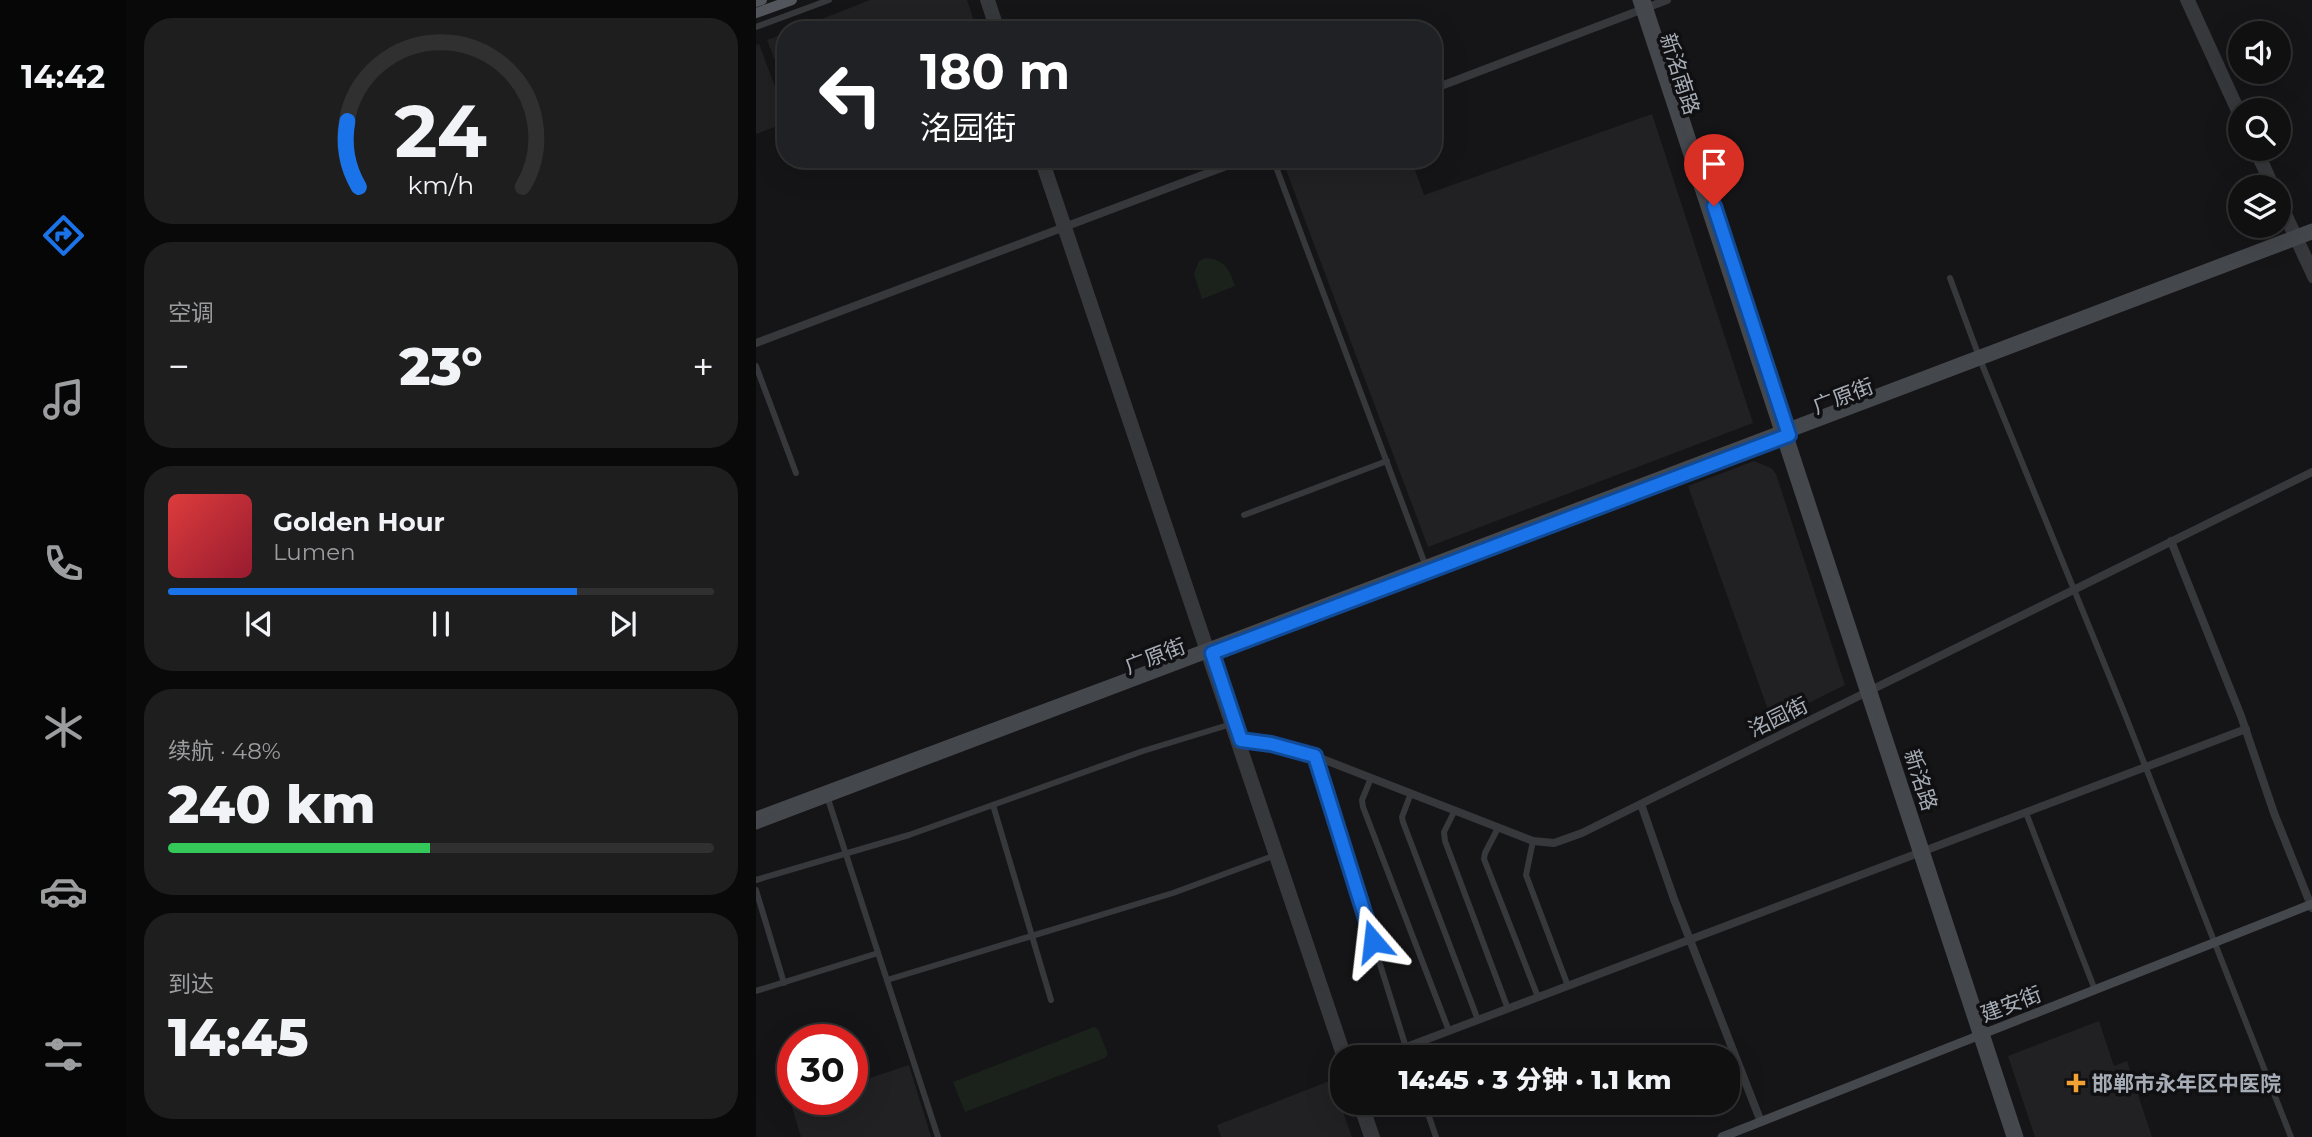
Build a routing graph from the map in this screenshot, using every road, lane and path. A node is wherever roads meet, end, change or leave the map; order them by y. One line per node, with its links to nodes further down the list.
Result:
1 (762, 0): 10 (main road)
2 (792, 0): 12 (main road)
3 (829, 0): 15 (street)
4 (984, 0): 13 (street)
5 (991, 0): 14 (street)
6 (1637, 0): 11 (main road, 新洺南路)
7 (1667, 0): 11 (street)
8 (2184, 0): 17 (street)
9 (2191, 0): 18 (street)
10 (756, 2)
11 (1645, 6): 16 (street); 35 (main road, 新洺南路)
12 (756, 13)
13 (991, 21)
14 (998, 21)
15 (756, 27)
16 (1442, 85)
17 (2229, 98)
18 (2236, 98)
19 (1041, 168): 24 (street)
20 (1048, 168): 24 (street)
21 (1221, 168): 24 (street)
22 (1276, 168): 36 (street)
23 (2291, 225): 28 (street)
24 (1064, 227): 32 (street); 43 (street)
25 (2312, 228): 28 (main road, 广原街)
26 (2291, 229): 28 (street)
27 (2312, 235): 28 (main road, 广原街)
28 (2296, 238): 29 (street); 31 (street); 33 (main road, 广原街)
29 (2312, 265)
30 (1950, 278): 33 (street)
31 (2312, 279)
32 (756, 343)
33 (1980, 358): 35 (main road, 广原街); 42 (street)
34 (756, 366): 38 (street)
35 (1784, 432): 41 (main road, 广原街); 43 (main road, 广原街); 44 (main road, 新洺路)
36 (1387, 461): 39 (street); 41 (street)
37 (2312, 472): 40 (street, 洺园街)
38 (796, 473)
39 (1244, 515)
40 (2171, 541): 42 (street, 洺园街); 46 (street)
41 (1425, 564): 43 (main road, 广原街)
42 (2075, 590): 44 (street, 洺园街); 49 (street)
43 (1208, 651): 45 (street); 47 (street); 52 (main road, 广原街)
44 (1869, 691): 53 (street, 洺园街); 61 (main road, 新洺路)
45 (1228, 724): 54 (street); 63 (street)
46 (2246, 729): 49 (street); 66 (street)
47 (1241, 740): 48 (street, 洺园街); 83 (street)
48 (1315, 756): 50 (street, 洺园街); 84 (street)
49 (2146, 768): 56 (street); 69 (street)
50 (1371, 778): 51 (street, 洺园街); 80 (street)
51 (1411, 793): 55 (street, 洺园街); 79 (street)
52 (826, 794): 57 (main road, 广原街); 58 (main road, 广原街); 62 (street)
53 (1641, 804): 60 (street, 洺园街); 68 (street)
54 (993, 805): 62 (street); 67 (street)
55 (1455, 810): 59 (street, 洺园街); 78 (street)
56 (2026, 813): 61 (street); 74 (street)
57 (756, 816)
58 (756, 825)
59 (1499, 828): 60 (street, 洺园街); 76 (street)
60 (1533, 841): 73 (street)
61 (1922, 852): 68 (street); 81 (main road, 新洺路)
62 (847, 855): 64 (street); 70 (street)
63 (1273, 856): 67 (street); 82 (street)
64 (756, 880)
65 (756, 890): 72 (street)
66 (2312, 906): 69 (main road, 建安街)
67 (1031, 936): 71 (street); 77 (street)
68 (1690, 940): 73 (street); 89 (street)
69 (2215, 943): 74 (main road, 建安街); 97 (street)
70 (878, 953): 71 (street); 72 (street)
71 (887, 980): 90 (street)
72 (784, 983): 75 (street)
73 (1568, 986): 76 (street)
74 (2095, 990): 81 (main road, 建安街)
75 (756, 991)
76 (1538, 997): 78 (street)
77 (1051, 1000)
78 (1508, 1009): 79 (street)
79 (1478, 1020): 80 (street)
80 (1449, 1031): 85 (street)
81 (1982, 1035): 89 (main road, 建安街); 95 (main road, 新洺路); 96 (main road, 新洺路)
82 (1337, 1045)
83 (1344, 1045)
84 (1405, 1045)
85 (1411, 1045)
86 (1360, 1115): 91 (street)
87 (1368, 1115): 92 (street)
88 (1428, 1115): 93 (street)
89 (1761, 1122): 94 (main road, 建安街)
90 (938, 1137)
91 (1368, 1137)
92 (1376, 1137)
93 (1436, 1137)
94 (1722, 1137)
95 (2011, 1137)
96 (2019, 1137)
97 (2291, 1137)

